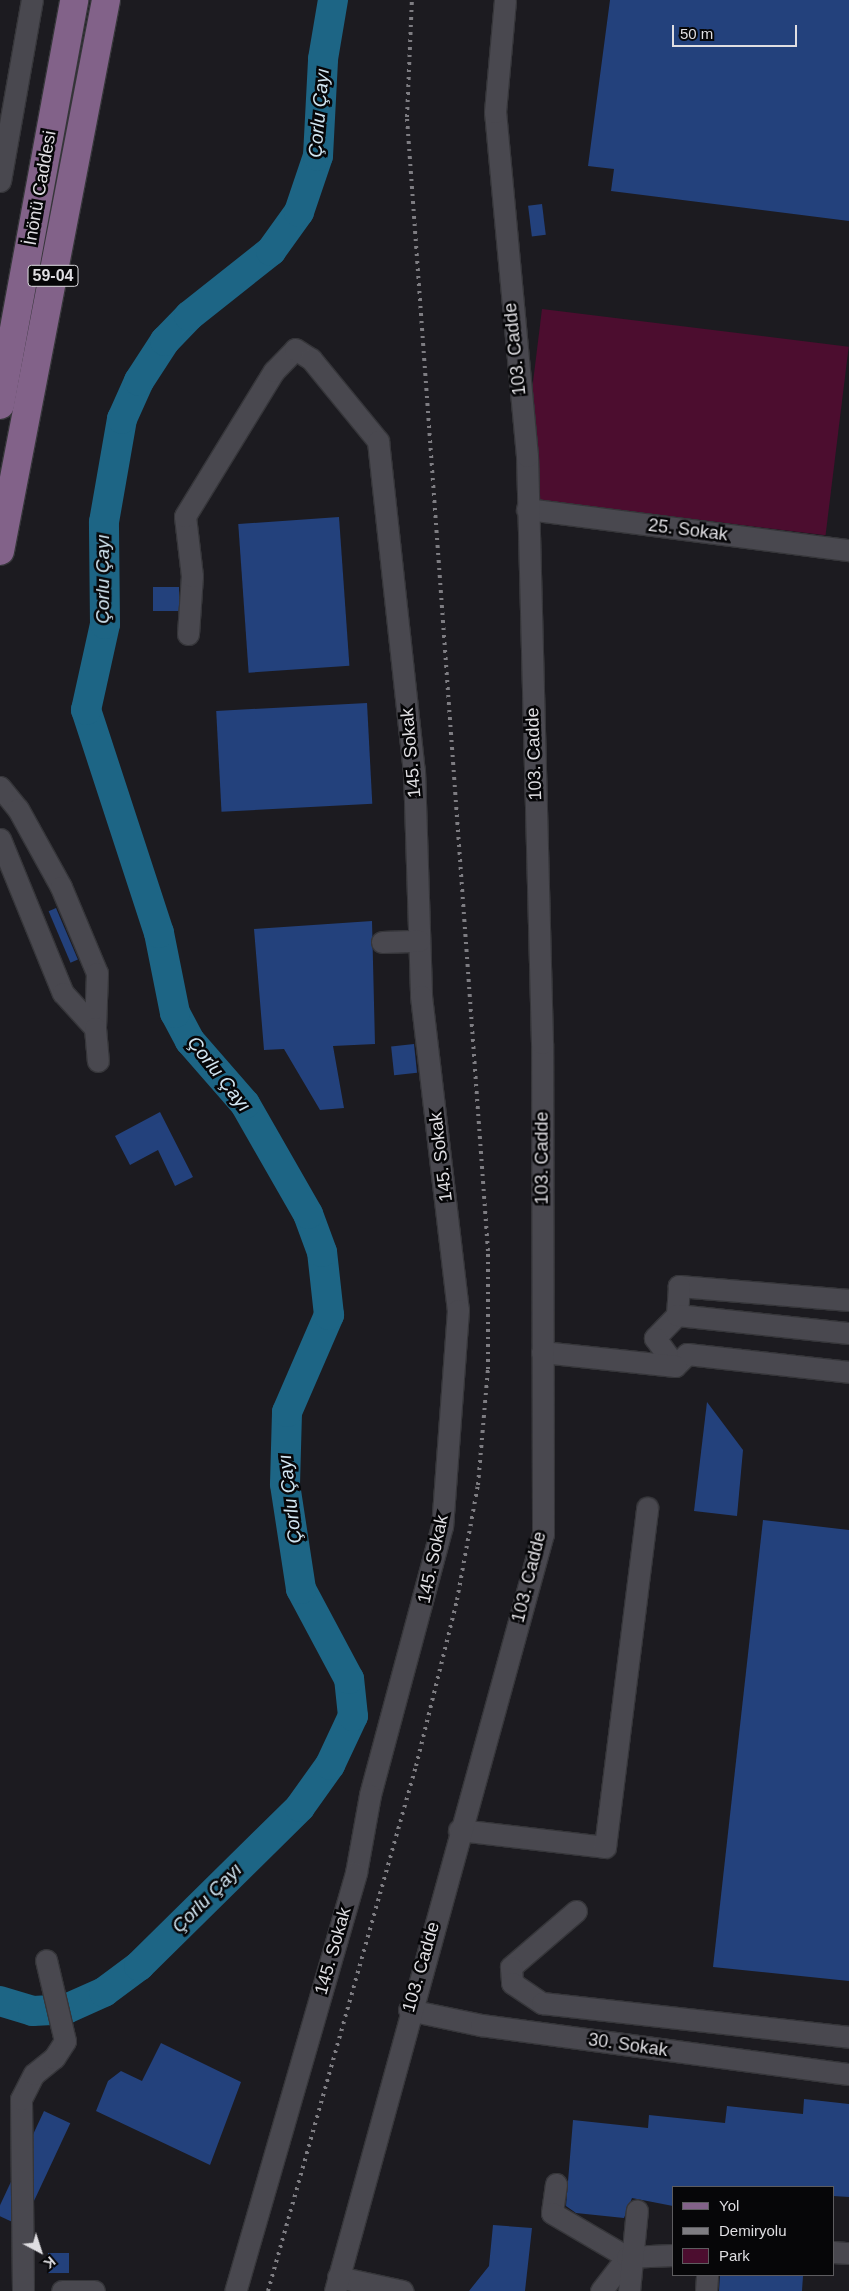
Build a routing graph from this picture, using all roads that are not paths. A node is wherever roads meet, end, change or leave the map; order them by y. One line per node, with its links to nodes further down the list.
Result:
1 (32, 0): 5 (street)
2 (74, 0): 6 (main road, İnönü Caddesi / 59-04)
3 (106, 0): 9 (main road, 59-04)
4 (505, 0): 7 (street, 103. Cadde)
5 (0, 181)
6 (0, 405)
7 (527, 509): 8 (street, 25. Sokak); 20 (street, 103. Cadde)
8 (849, 550)
9 (0, 551)
10 (188, 634): 14 (street, 145. Sokak)
11 (0, 787): 15 (street)
12 (0, 839): 15 (street)
13 (382, 942): 14 (street)
14 (419, 942): 41 (street, 145. Sokak)
15 (95, 1028): 16 (street)
16 (98, 1061)
17 (849, 1300): 18 (street)
18 (677, 1315): 19 (street); 21 (street)
19 (849, 1333)
20 (542, 1352): 21 (street); 24 (street, 103. Cadde)
21 (675, 1366): 22 (street)
22 (849, 1372)
23 (647, 1508): 24 (street)
24 (459, 1830): 27 (street, 103. Cadde)
25 (576, 1911): 28 (street)
26 (46, 1960): 38 (street)
27 (409, 2010): 29 (street, 30. Sokak); 37 (street, 103. Cadde)
28 (849, 2037)
29 (849, 2074)
30 (556, 2184): 35 (street)
31 (637, 2210): 35 (street)
32 (834, 2252): 33 (street)
33 (849, 2253)
34 (672, 2256): 35 (street)
35 (630, 2257): 43 (street); 44 (street)
36 (708, 2276): 45 (street)
37 (336, 2284): 42 (street)
38 (23, 2291)
39 (62, 2291): 40 (street)
40 (94, 2291)
41 (235, 2291)
42 (402, 2291)
43 (601, 2291)
44 (629, 2291)
45 (706, 2291)

